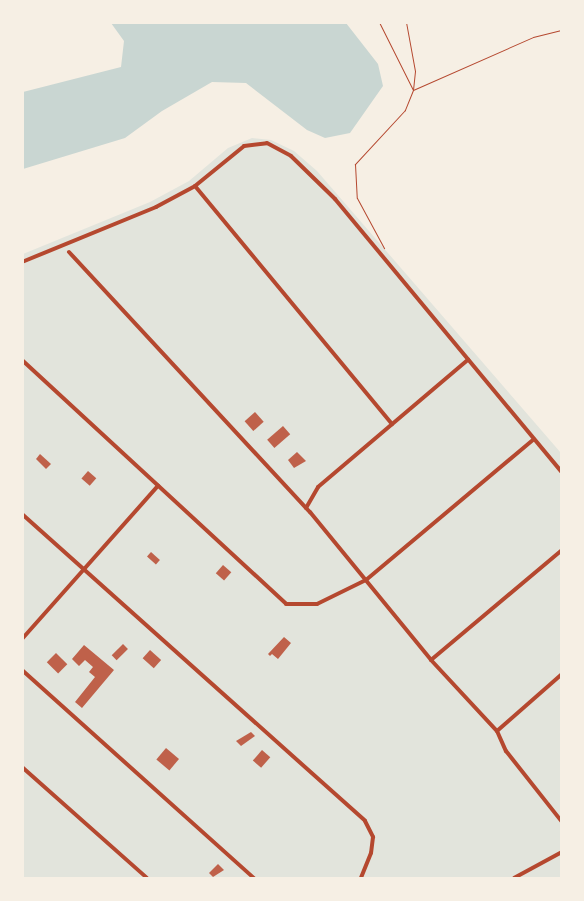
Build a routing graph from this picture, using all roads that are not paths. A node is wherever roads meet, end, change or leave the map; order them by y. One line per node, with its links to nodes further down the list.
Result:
1 (194, 186): 3 (street); 5 (street); 6 (street)
2 (69, 252): 10 (street)
3 (22, 262)
4 (22, 360): 9 (street)
5 (468, 360): 6 (street); 7 (street)
6 (392, 424): 10 (street)
7 (534, 439): 8 (street); 14 (street)
8 (562, 472)
9 (158, 486): 13 (street); 14 (street)
10 (306, 508): 14 (street)
11 (22, 514): 13 (street)
12 (562, 550): 16 (street)
13 (84, 569): 15 (street); 25 (street)
14 (366, 580): 16 (street)
15 (22, 639)
16 (431, 660): 19 (street)
17 (22, 670): 24 (street)
18 (562, 674): 19 (street)
19 (497, 732): 21 (street)
20 (22, 766): 23 (street)
21 (562, 822)
22 (562, 852): 26 (street)
23 (147, 878)
24 (254, 878)
25 (361, 878)
26 (514, 878)

